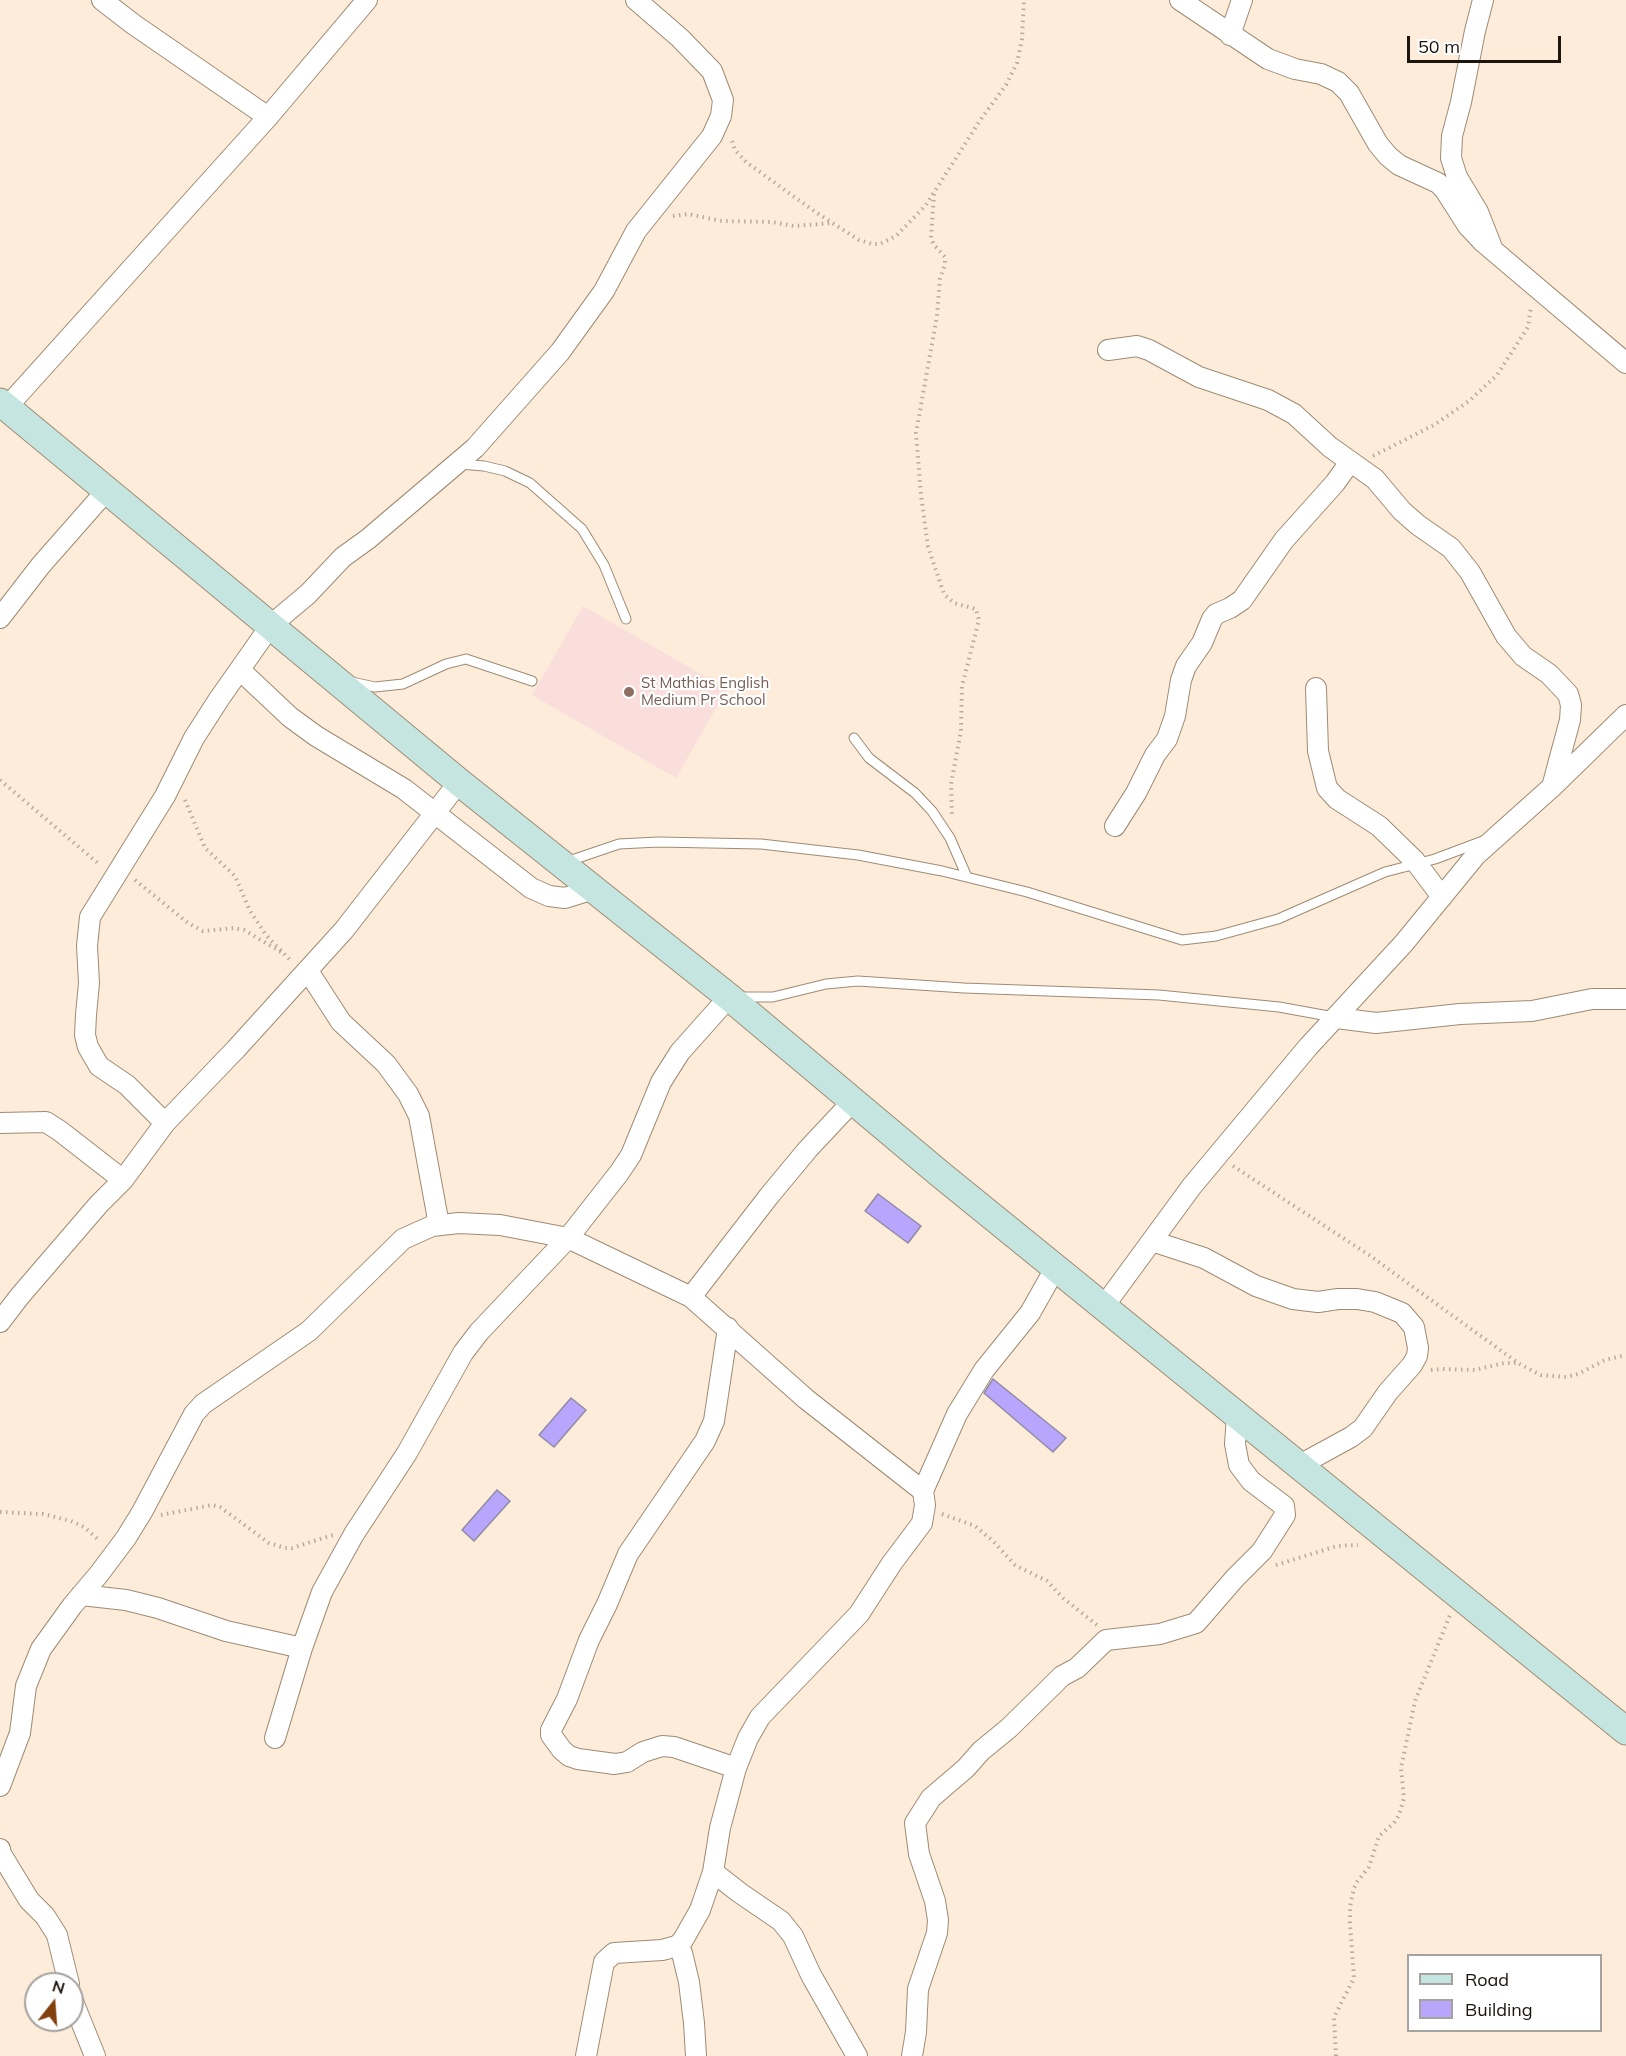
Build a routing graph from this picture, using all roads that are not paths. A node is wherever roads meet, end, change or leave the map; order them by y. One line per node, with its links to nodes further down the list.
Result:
1 (102, 0): 8 (street)
2 (367, 0): 8 (street)
3 (1180, 0): 7 (street)
4 (1242, 0): 7 (street)
5 (1482, 0): 9 (street)
6 (641, 2): 13 (street)
7 (1230, 34): 9 (street)
8 (268, 117): 12 (street)
9 (1493, 250): 11 (street)
10 (1108, 350): 14 (street)
11 (1626, 363)
12 (3, 405): 15 (main road)
13 (457, 464): 17 (lane); 18 (street)
14 (1353, 464): 26 (street); 28 (street)
15 (107, 490): 16 (street); 18 (main road)
16 (0, 618)
17 (626, 619)
18 (271, 625): 19 (street); 20 (main road)
19 (240, 670): 27 (street); 41 (street)
20 (334, 678): 21 (lane); 25 (main road)
21 (532, 681)
22 (1316, 688): 30 (street)
23 (1626, 715): 26 (street)
24 (854, 738): 32 (lane)
25 (459, 782): 27 (street); 31 (main road)
26 (1552, 787): 29 (street)
27 (435, 813): 33 (street); 35 (street)
28 (1115, 826)
29 (1499, 834): 30 (lane); 34 (street)
30 (1417, 863): 32 (lane); 34 (street)
31 (562, 864): 32 (lane); 33 (main road)
32 (967, 877)
33 (594, 889): 36 (main road)
34 (1442, 897): 38 (street)
35 (306, 972): 41 (street); 43 (street)
36 (729, 997): 38 (lane); 39 (main road); 44 (street)
37 (1626, 999): 38 (street)
38 (1337, 1018): 45 (street)
39 (853, 1101): 46 (main road); 47 (street)
40 (0, 1123): 42 (street)
41 (165, 1123): 42 (street)
42 (123, 1180): 49 (street)
43 (439, 1225): 44 (street); 54 (street)
44 (568, 1238): 47 (street); 55 (street)
45 (1152, 1241): 48 (street); 52 (street)
46 (1056, 1267): 48 (main road); 53 (street)
47 (691, 1297): 50 (street)
48 (1104, 1306): 51 (main road)
49 (0, 1322)
50 (728, 1328): 53 (street); 58 (street)
51 (1237, 1416): 52 (main road); 69 (street)
52 (1298, 1466): 56 (main road)
53 (924, 1498): 58 (street)
54 (81, 1595): 55 (street); 59 (street)
55 (302, 1648): 57 (street)
56 (1626, 1731)
57 (275, 1738)
58 (735, 1768): 61 (street)
59 (0, 1786)
60 (0, 1849): 63 (street)
61 (713, 1872): 62 (street); 68 (street)
62 (677, 1946): 66 (street); 67 (street)
63 (66, 1972)
64 (84, 2029): 65 (street)
65 (95, 2056)
66 (586, 2056)
67 (696, 2056)
68 (857, 2056)
69 (912, 2056)

